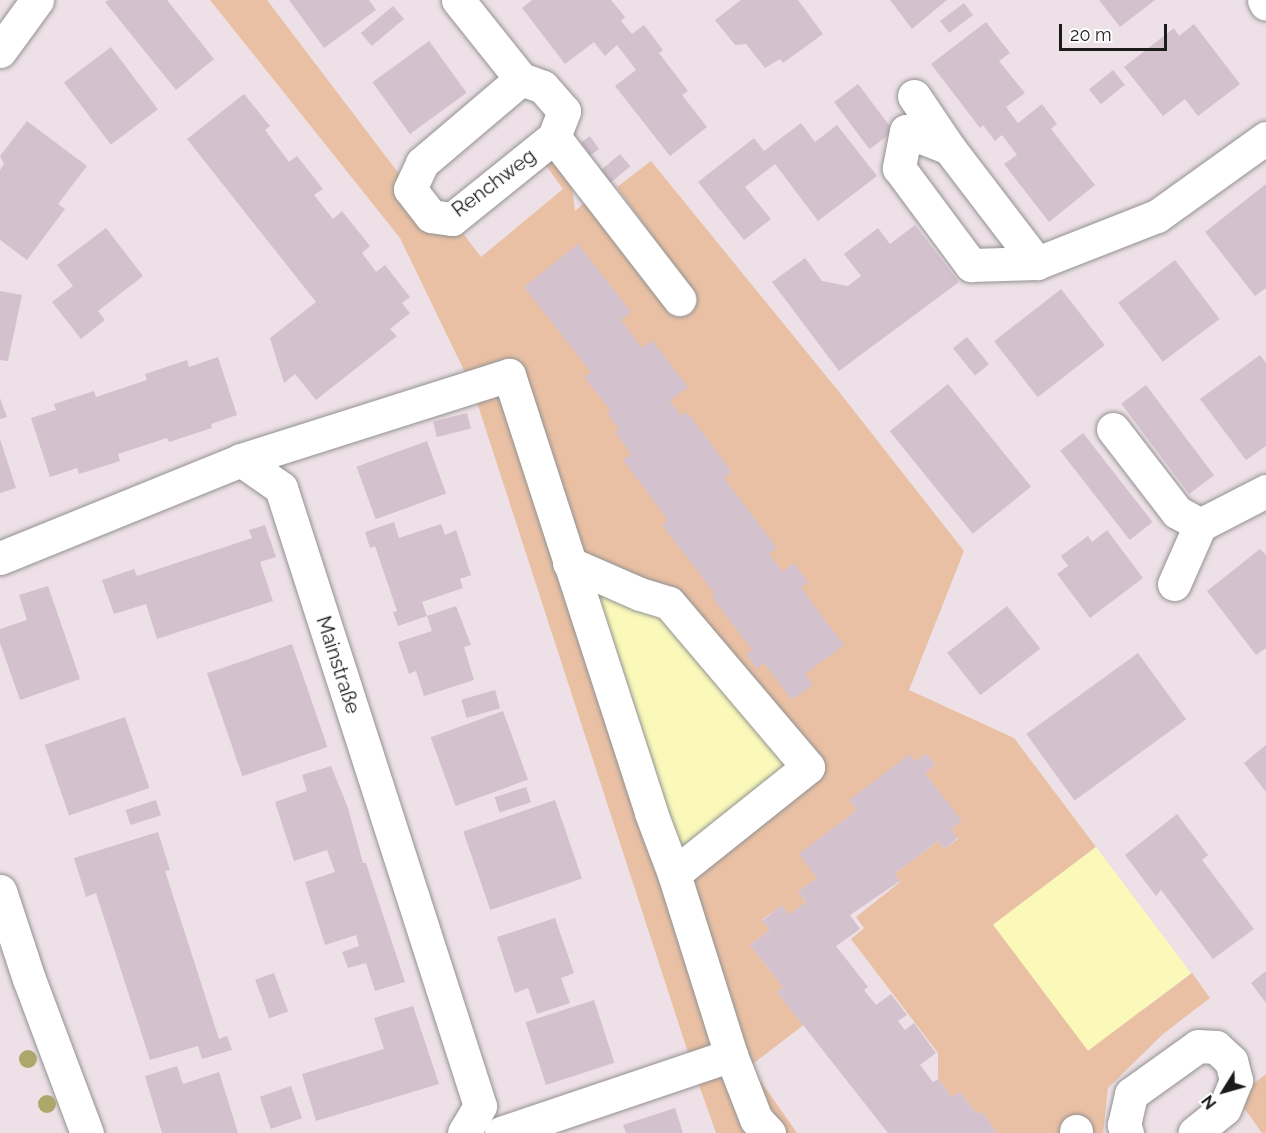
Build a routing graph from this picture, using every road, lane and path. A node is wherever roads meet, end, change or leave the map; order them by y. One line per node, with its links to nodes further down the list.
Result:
1 (37, 0): 5 (street)
2 (458, 0): 6 (street, Renchweg)
3 (1264, 0): 4 (street)
4 (1266, 4)
5 (0, 51)
6 (521, 79): 8 (street, Renchweg); 8 (street, Renchweg)
7 (914, 96): 10 (street)
8 (554, 137): 12 (street)
9 (1266, 138): 11 (street)
10 (949, 148): 11 (street); 11 (street)
11 (1037, 263)
12 (679, 299)
13 (1113, 429): 16 (street)
14 (241, 460): 17 (street); 18 (street); 24 (street, Mainstraße)
15 (1266, 491): 16 (street)
16 (1200, 525): 19 (street)
17 (0, 558)
18 (569, 562): 20 (street); 20 (street)
19 (1174, 584)
20 (674, 874): 22 (street)
21 (0, 891): 23 (street)
22 (731, 1055): 25 (street); 26 (street)
23 (87, 1133)
24 (464, 1133)
25 (501, 1133)
26 (769, 1133)
27 (1127, 1133): 28 (street)
28 (1194, 1133)

